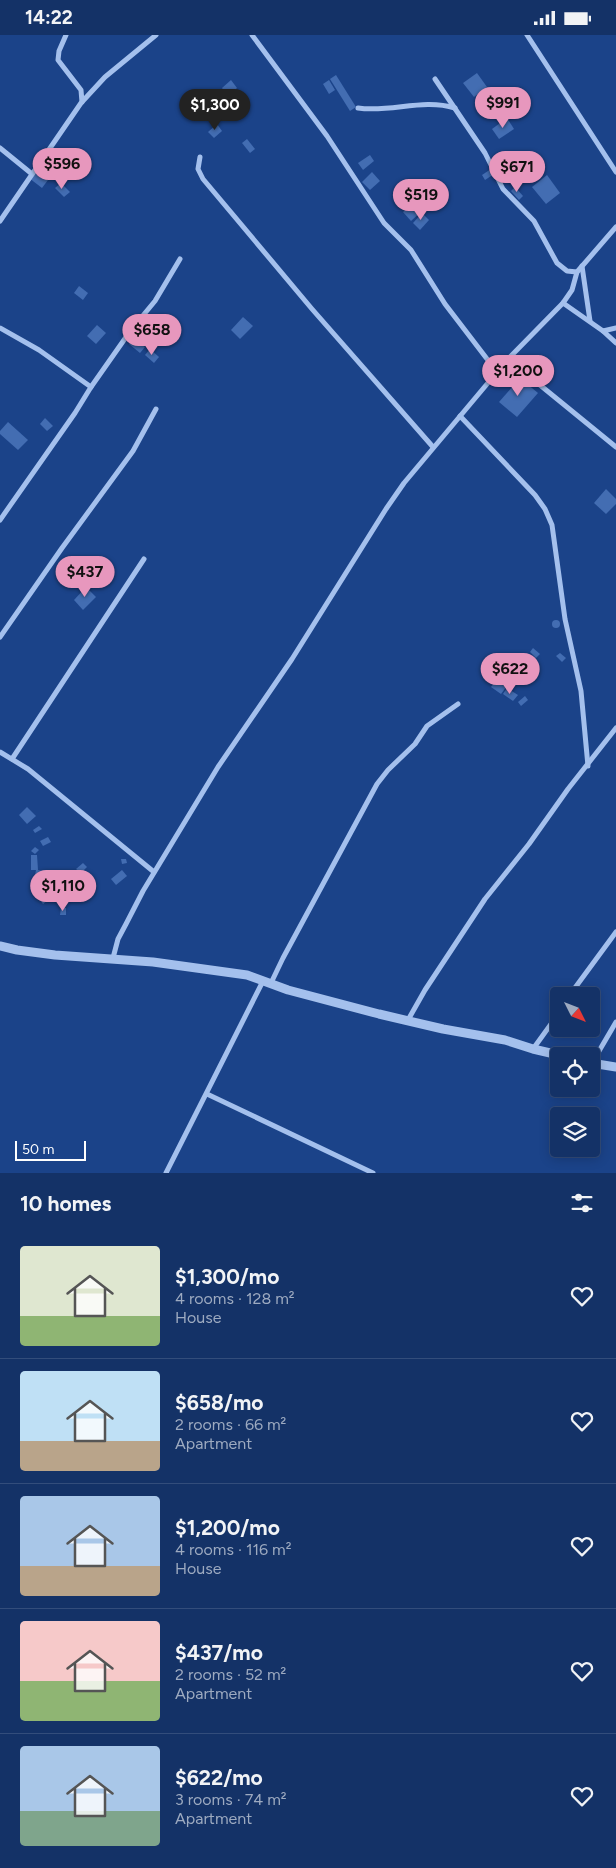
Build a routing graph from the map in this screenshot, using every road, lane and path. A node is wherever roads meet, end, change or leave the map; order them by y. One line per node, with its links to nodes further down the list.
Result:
1 (66, 35): 6 (street)
2 (156, 35): 6 (street)
3 (252, 35): 25 (street)
4 (527, 35): 11 (street)
5 (435, 79): 8 (street)
6 (82, 103): 12 (street)
7 (358, 108): 8 (street)
8 (455, 108): 17 (street)
9 (0, 148): 12 (street)
10 (200, 157): 29 (street)
11 (616, 172)
12 (32, 174): 13 (street)
13 (0, 221)
14 (616, 227): 16 (street)
15 (180, 259): 26 (street)
16 (582, 266): 17 (street); 19 (street)
17 (577, 272): 18 (street)
18 (563, 303): 19 (street); 24 (street)
19 (590, 321): 22 (street)
20 (0, 328): 26 (street)
21 (616, 328): 22 (street)
22 (603, 331): 23 (street)
23 (616, 343)
24 (508, 359): 25 (street); 30 (street)
25 (497, 371): 28 (street)
26 (91, 387): 31 (street)
27 (156, 409): 33 (street)
28 (460, 416): 29 (street); 38 (street)
29 (433, 447): 39 (street)
30 (616, 447)
31 (0, 520)
32 (144, 559): 37 (street)
33 (0, 637)
34 (458, 704): 43 (street)
35 (616, 728): 38 (street)
36 (0, 752): 37 (street)
37 (12, 759): 39 (street)
38 (588, 766): 45 (street)
39 (154, 873): 42 (street)
40 (616, 932): 44 (street)
41 (0, 946): 42 (street)
42 (113, 959): 43 (street)
43 (267, 982): 45 (street); 53 (street)
44 (576, 987)
45 (408, 1020): 49 (street)
46 (616, 1022): 48 (street)
47 (550, 1025): 49 (street)
48 (600, 1048)
49 (532, 1049): 50 (street)
50 (550, 1053)
51 (600, 1064): 52 (street)
52 (616, 1067)
53 (207, 1094): 54 (street); 55 (street)
54 (166, 1173)
55 (373, 1173)

